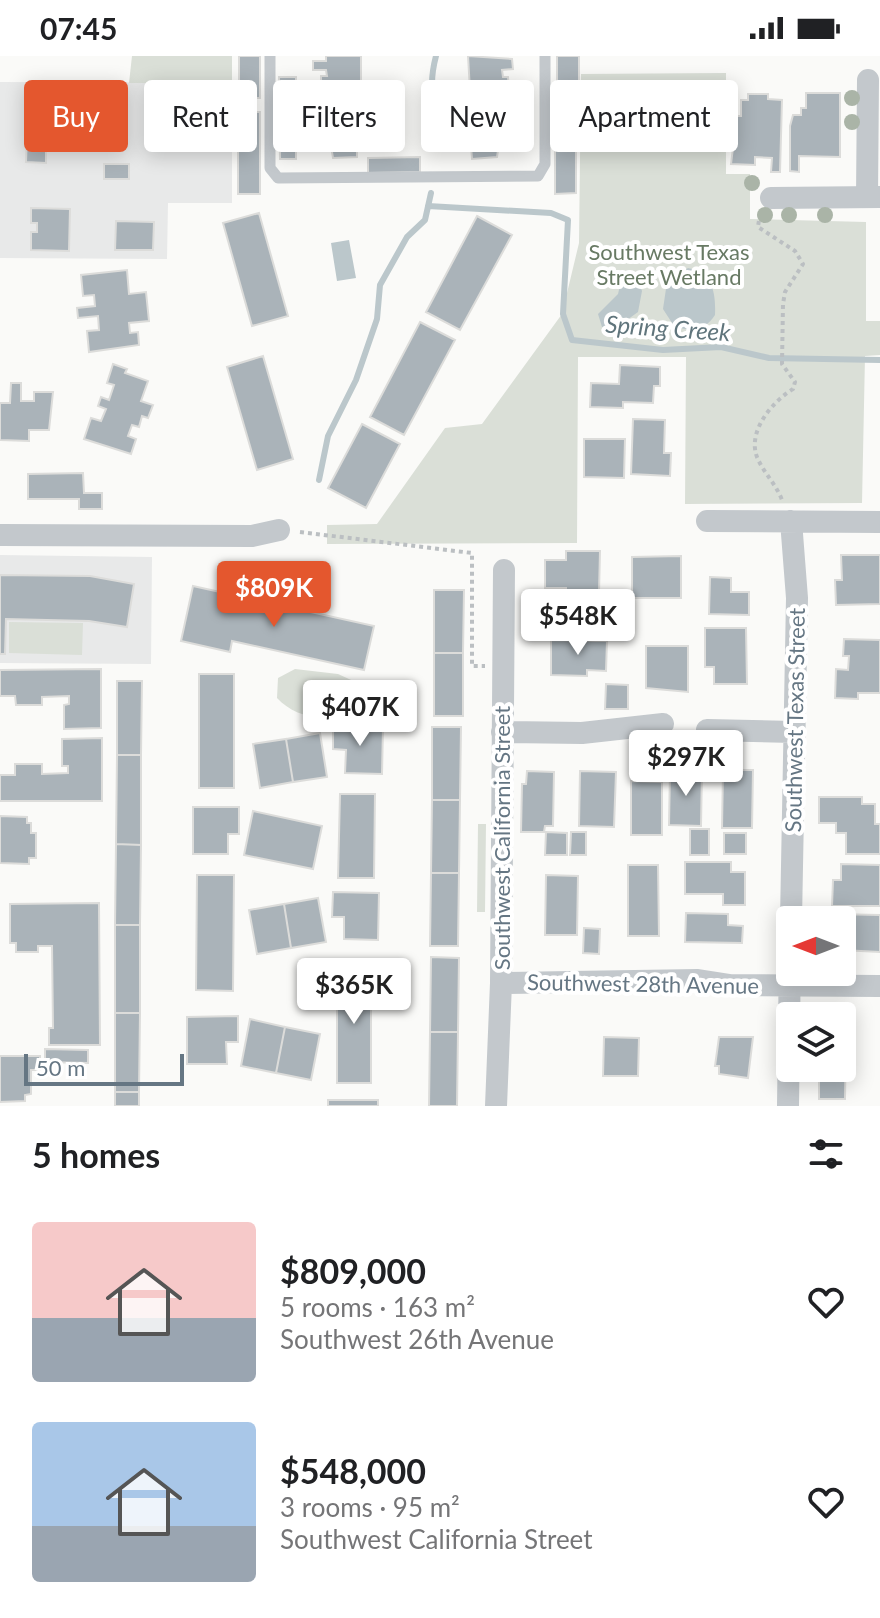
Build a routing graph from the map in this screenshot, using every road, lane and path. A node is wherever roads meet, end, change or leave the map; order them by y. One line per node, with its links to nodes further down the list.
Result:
1 (270, 56): 2 (lane)
2 (545, 56)
3 (868, 80): 4 (street)
4 (873, 197): 5 (street)
5 (771, 198): 7 (path)
6 (707, 521): 7 (street)
7 (791, 521): 8 (street); 16 (street, Southwest Texas Street)
8 (880, 522)
9 (279, 530): 10 (street); 12 (path)
10 (0, 535)
11 (504, 570): 15 (street, Southwest California Street)
12 (472, 666)
13 (663, 724): 15 (street)
14 (707, 730): 16 (street)
15 (502, 732): 18 (street, Southwest California Street)
16 (794, 732): 17 (street, Southwest Texas Street)
17 (791, 906)
18 (501, 983): 19 (street, Southwest 28th Avenue); 23 (street, Southwest California Street)
19 (776, 985)
20 (789, 986): 24 (street)
21 (856, 986): 22 (street, Southwest 28th Avenue)
22 (880, 986)
23 (496, 1106)
24 (788, 1106)

